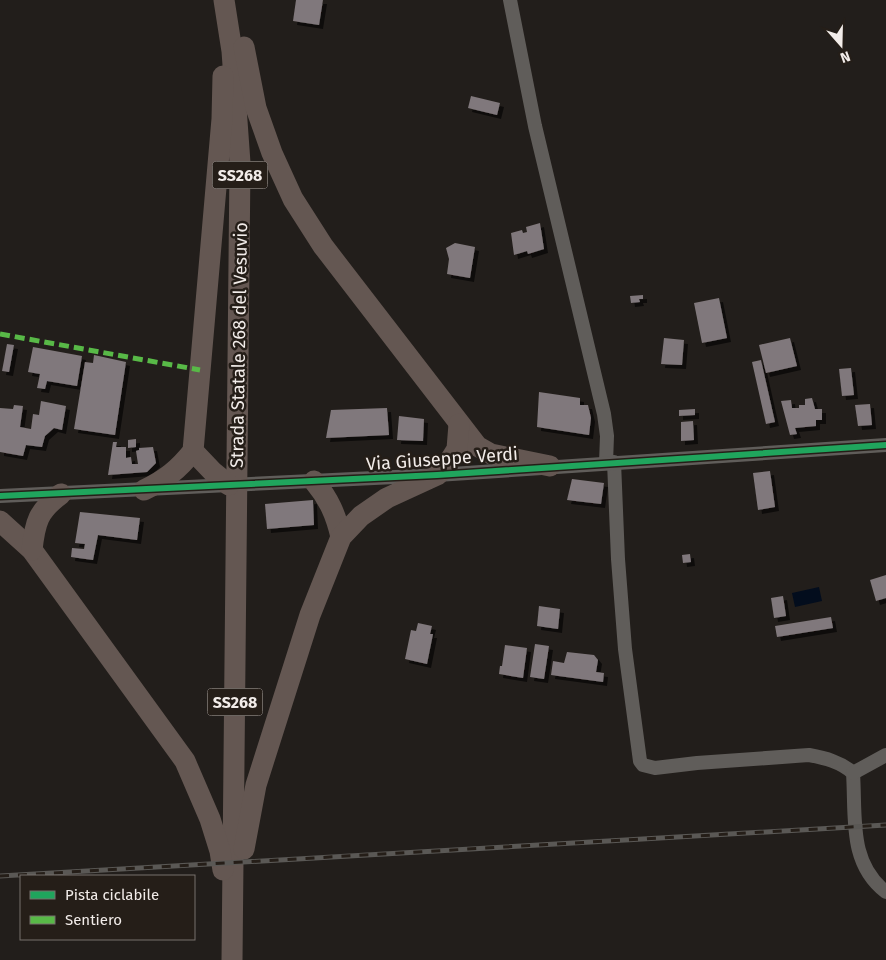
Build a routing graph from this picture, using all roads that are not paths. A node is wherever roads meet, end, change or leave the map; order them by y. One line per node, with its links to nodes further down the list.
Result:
1 (219, 0): 7 (highway)
2 (224, 0): 21 (highway, Strada Statale 268 del Vesuvio / SS268)
3 (234, 0): 5 (highway)
4 (510, 0): 8 (street)
5 (459, 424): 9 (highway); 10 (highway)
6 (886, 445): 8 (street, Via Giuseppe Verdi)
7 (194, 451): 12 (highway); 13 (highway)
8 (610, 463): 9 (street, Via Giuseppe Verdi); 20 (street)
9 (550, 466): 10 (street, Via Giuseppe Verdi)
10 (437, 475): 11 (street, Via Giuseppe Verdi); 17 (highway)
11 (314, 482): 12 (street, Via Giuseppe Verdi); 17 (highway)
12 (230, 485): 13 (street, Via Giuseppe Verdi)
13 (144, 490): 14 (street, Via Giuseppe Verdi)
14 (61, 494): 15 (street, Via Giuseppe Verdi); 18 (highway)
15 (0, 496)
16 (0, 521): 18 (highway)
17 (341, 537): 21 (highway)
18 (32, 550): 21 (highway)
19 (886, 755): 20 (street)
20 (854, 773): 23 (street)
21 (232, 849): 22 (highway)
22 (233, 878): 24 (highway); 25 (highway)
23 (886, 892)
24 (226, 960)
25 (233, 960)

